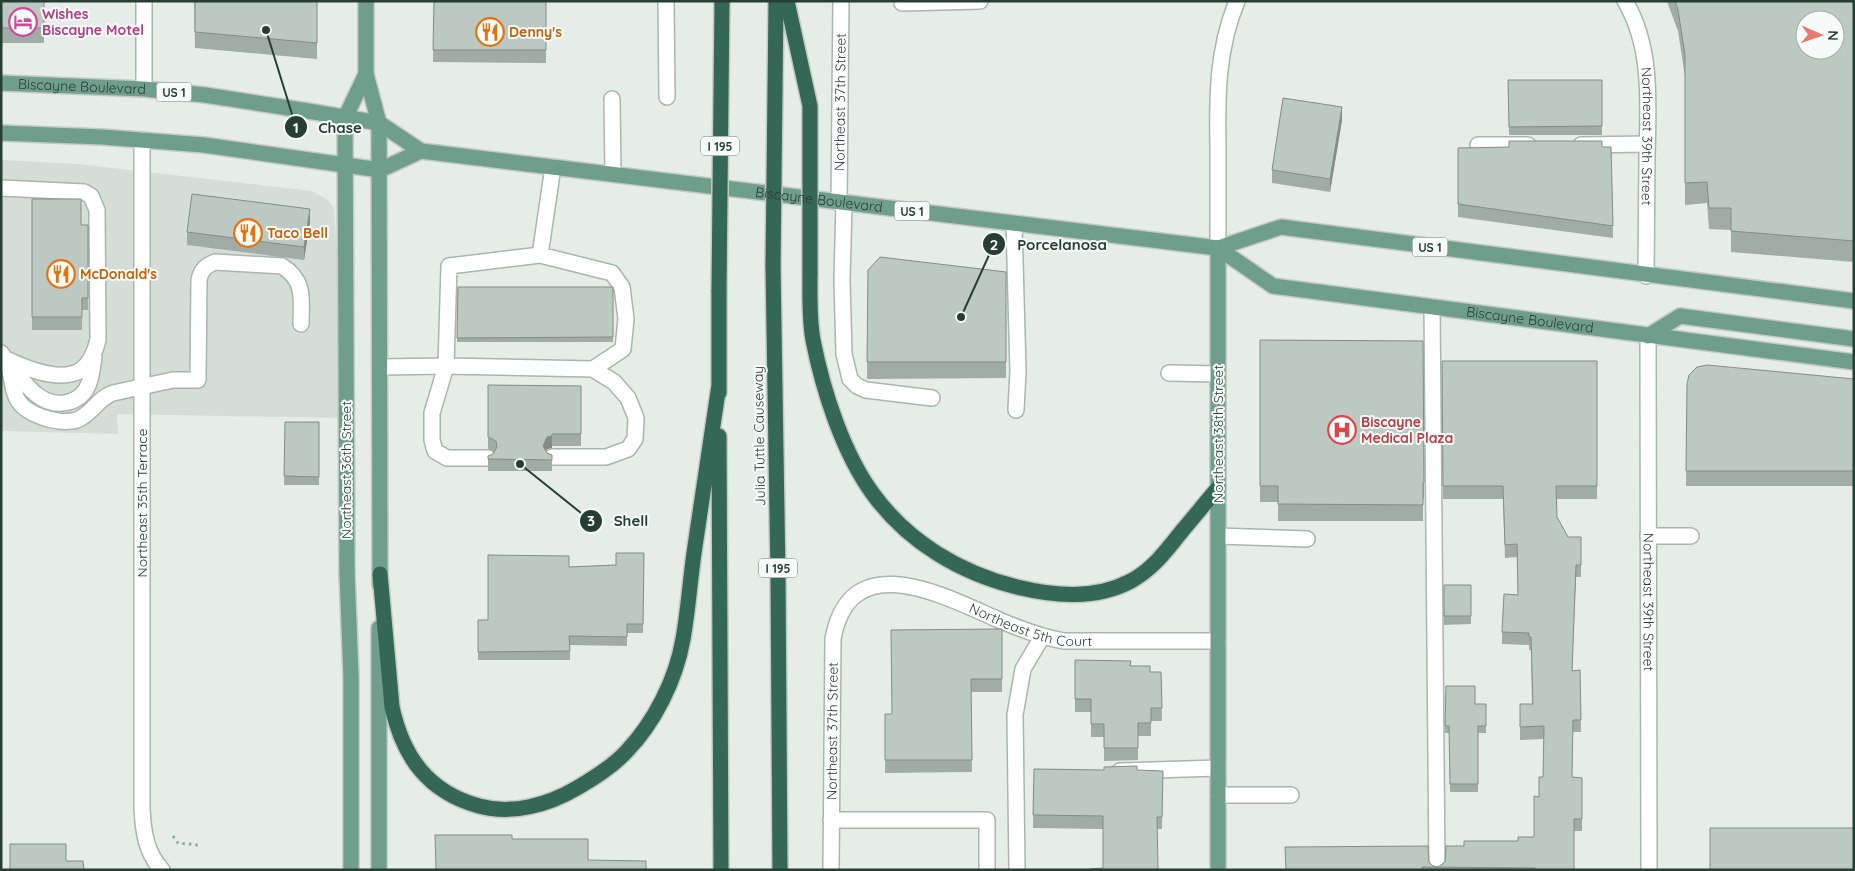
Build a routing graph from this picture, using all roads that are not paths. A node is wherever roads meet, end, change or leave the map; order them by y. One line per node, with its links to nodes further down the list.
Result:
1 (144, 1): 14 (street)
2 (366, 1): 12 (main road, Northeast 36th Street)
3 (666, 1): 15 (street)
4 (722, 1): 49 (highway, I 195, bridge)
5 (776, 1): 73 (highway, Julia Tuttle Causeway / I 195, bridge)
6 (787, 1): 55 (highway, bridge)
7 (841, 1): 31 (street, Northeast 37th Street)
8 (980, 1): 11 (street)
9 (1237, 1): 33 (street, Northeast 38th Street)
10 (1624, 1): 21 (street, Northeast 39th Street)
11 (902, 4)
12 (366, 74): 17 (main road, Northeast 36th Street); 18 (main road, Northeast 36th Street)
13 (1, 83): 14 (main road, Biscayne Boulevard / US 1)
14 (144, 89): 17 (main road, Biscayne Boulevard / US 1)
15 (667, 97)
16 (612, 99): 29 (street)
17 (345, 118): 18 (main road, Biscayne Boulevard / US 1); 26 (main road, Northeast 36th Street)
18 (379, 123): 25 (main road, Biscayne Boulevard / US 1); 28 (main road, Northeast 36th Street)
19 (1, 133): 20 (main road)
20 (142, 140): 26 (main road); 50 (street, Northeast 35th Terrace)
21 (1647, 144): 24 (street); 35 (street, Northeast 39th Street)
22 (1478, 145): 23 (street)
23 (1546, 145)
24 (1566, 145)
25 (421, 151): 27 (main road, Biscayne Boulevard / US 1); 28 (main road)
26 (345, 165): 28 (main road); 70 (main road, Northeast 36th Street)
27 (553, 167): 29 (main road, Biscayne Boulevard / US 1); 34 (street)
28 (380, 170): 45 (main road, Northeast 36th Street)
29 (613, 174): 31 (main road, Biscayne Boulevard / US 1)
30 (1, 188): 41 (street)
31 (842, 203): 32 (main road, Biscayne Boulevard / US 1); 51 (street, Northeast 37th Street)
32 (1014, 224): 33 (main road, Biscayne Boulevard / US 1); 52 (street)
33 (1218, 248): 35 (main road, Biscayne Boulevard / US 1); 37 (main road, Biscayne Boulevard / US 1); 48 (main road, Northeast 38th Street)
34 (540, 255): 44 (street); 46 (street)
35 (1646, 276): 36 (main road, Biscayne Boulevard / US 1)
36 (1854, 301)
37 (1432, 307): 39 (main road, Biscayne Boulevard / US 1); 78 (street)
38 (301, 324): 50 (street)
39 (1648, 336): 40 (main road); 43 (main road, Biscayne Boulevard / US 1); 57 (street, Northeast 39th Street)
40 (1854, 339)
41 (94, 353): 42 (street); 42 (street)
42 (4, 356): 50 (street)
43 (1854, 362)
44 (446, 366): 45 (street); 46 (street); 53 (street)
45 (380, 367): 60 (main road, Northeast 36th Street)
46 (593, 369): 54 (street)
47 (1170, 373): 48 (street)
48 (1218, 374): 55 (main road, Northeast 38th Street)
49 (719, 384): 60 (highway); 72 (highway, I 195)
50 (143, 386): 69 (street, Northeast 35th Terrace)
51 (932, 398)
52 (1016, 410)
53 (488, 458)
54 (552, 458)
55 (1218, 488): 56 (main road, Northeast 38th Street)
56 (1218, 536): 59 (street); 63 (main road, Northeast 38th Street)
57 (1648, 536): 58 (street); 79 (street, Northeast 39th Street)
58 (1691, 536)
59 (1308, 539)
60 (380, 574): 71 (main road, Northeast 36th Street)
61 (853, 598): 62 (street, Northeast 5th Court); 68 (street, Northeast 37th Street)
62 (1042, 637): 63 (street, Northeast 5th Court); 76 (street)
63 (1218, 641): 64 (main road, Northeast 38th Street)
64 (1218, 768): 65 (street); 66 (main road, Northeast 38th Street)
65 (1105, 771)
66 (1218, 795): 67 (street); 77 (main road, Northeast 38th Street)
67 (1292, 795)
68 (831, 820): 74 (street, Northeast 37th Street); 75 (street)
69 (159, 867)
70 (351, 870)
71 (379, 870)
72 (721, 870)
73 (780, 870)
74 (831, 870)
75 (987, 870)
76 (1017, 870)
77 (1218, 870)
78 (1438, 870)
79 (1649, 870)

